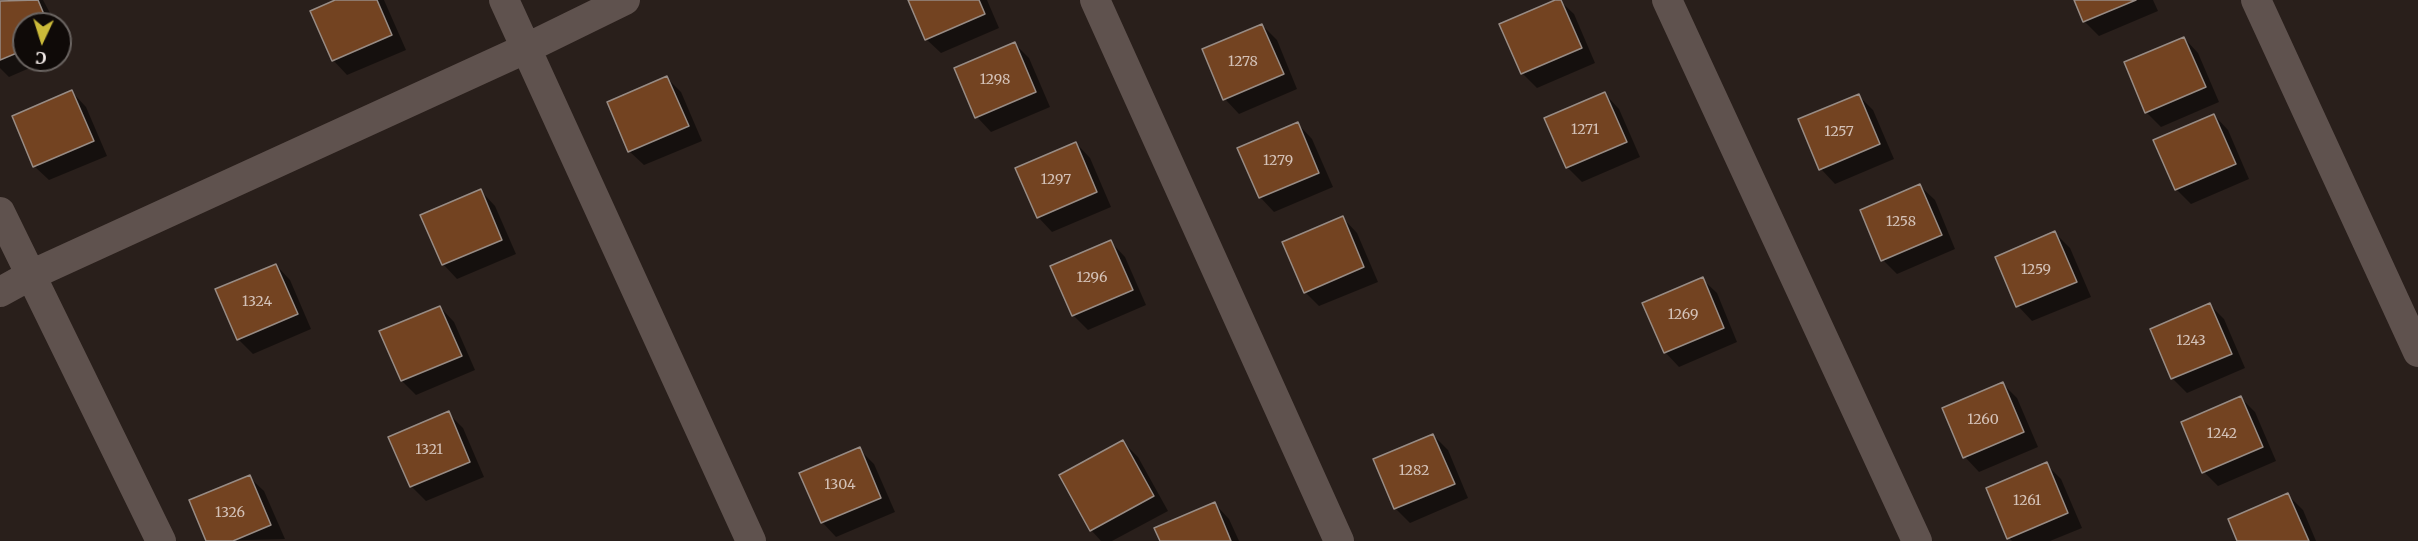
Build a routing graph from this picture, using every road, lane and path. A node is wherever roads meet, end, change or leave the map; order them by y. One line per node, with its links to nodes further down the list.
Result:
1 (504, 0): 6 (street)
2 (625, 0): 6 (street)
3 (1095, 0): 13 (street)
4 (1667, 0): 14 (street)
5 (2256, 0): 10 (street)
6 (527, 48): 8 (street); 12 (street)
7 (0, 212): 8 (street)
8 (31, 275): 9 (street); 11 (street)
9 (0, 292)
10 (2418, 352)
11 (161, 541)
12 (751, 541)
13 (1339, 541)
14 (1917, 541)

